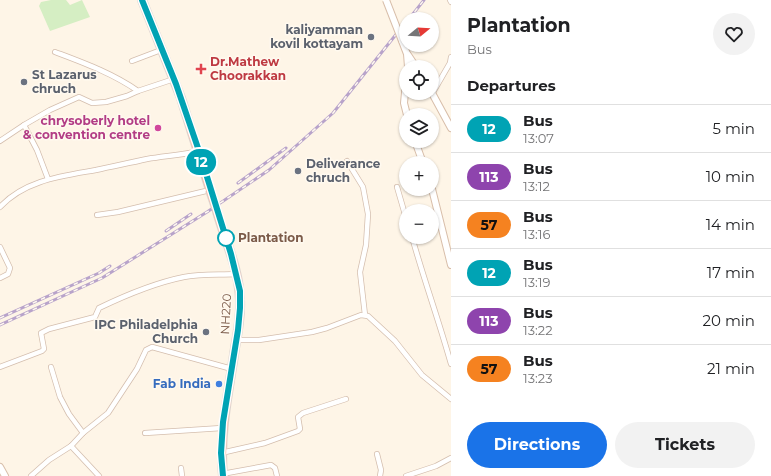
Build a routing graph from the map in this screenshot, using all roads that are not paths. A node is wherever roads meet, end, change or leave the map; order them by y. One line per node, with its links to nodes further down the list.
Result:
1 (142, 0): 3 (highway, NH220)
2 (386, 0): 5 (main road, bridge)
3 (161, 50): 9 (street); 10 (highway, NH220)
4 (55, 52): 12 (street)
5 (408, 54): 7 (main road); 8 (main road)
6 (451, 57): 11 (street)
7 (408, 60)
8 (412, 60)
9 (132, 61)
10 (174, 79): 12 (street); 17 (highway, NH220)
11 (439, 81)
12 (138, 91): 14 (street)
13 (436, 100): 15 (main road)
14 (24, 125): 16 (street); 19 (street)
15 (451, 128)
16 (0, 141)
17 (199, 151): 19 (street); 21 (highway, NH220)
18 (347, 161): 31 (street)
19 (48, 179): 24 (street)
20 (397, 187): 23 (street)
21 (210, 190): 25 (street); 29 (highway, NH220, bridge)
22 (434, 196): 28 (main road)
23 (402, 204)
24 (0, 207)
25 (97, 215)
26 (414, 244): 33 (street)
27 (0, 247): 30 (street)
28 (451, 265)
29 (236, 274): 32 (highway, NH220); 34 (street)
30 (0, 278)
31 (365, 315): 32 (street); 38 (street)
32 (236, 340): 36 (highway, NH220)
33 (451, 364)
34 (0, 366)
35 (51, 367): 40 (street)
36 (232, 369): 39 (highway, NH220); 40 (street)
37 (346, 399): 43 (street)
38 (451, 399)
39 (222, 428): 41 (street); 43 (highway, NH220)
40 (83, 433): 42 (street)
41 (144, 433)
42 (71, 446): 50 (street); 51 (street)
43 (221, 453): 48 (highway, NH220)
44 (377, 454): 54 (street)
45 (451, 458): 55 (street)
46 (0, 467): 49 (main road)
47 (181, 468): 52 (street)
48 (222, 475): 53 (street)
49 (5, 476)
50 (30, 476)
51 (99, 476)
52 (182, 476)
53 (277, 476)
54 (380, 476)
55 (406, 476)

